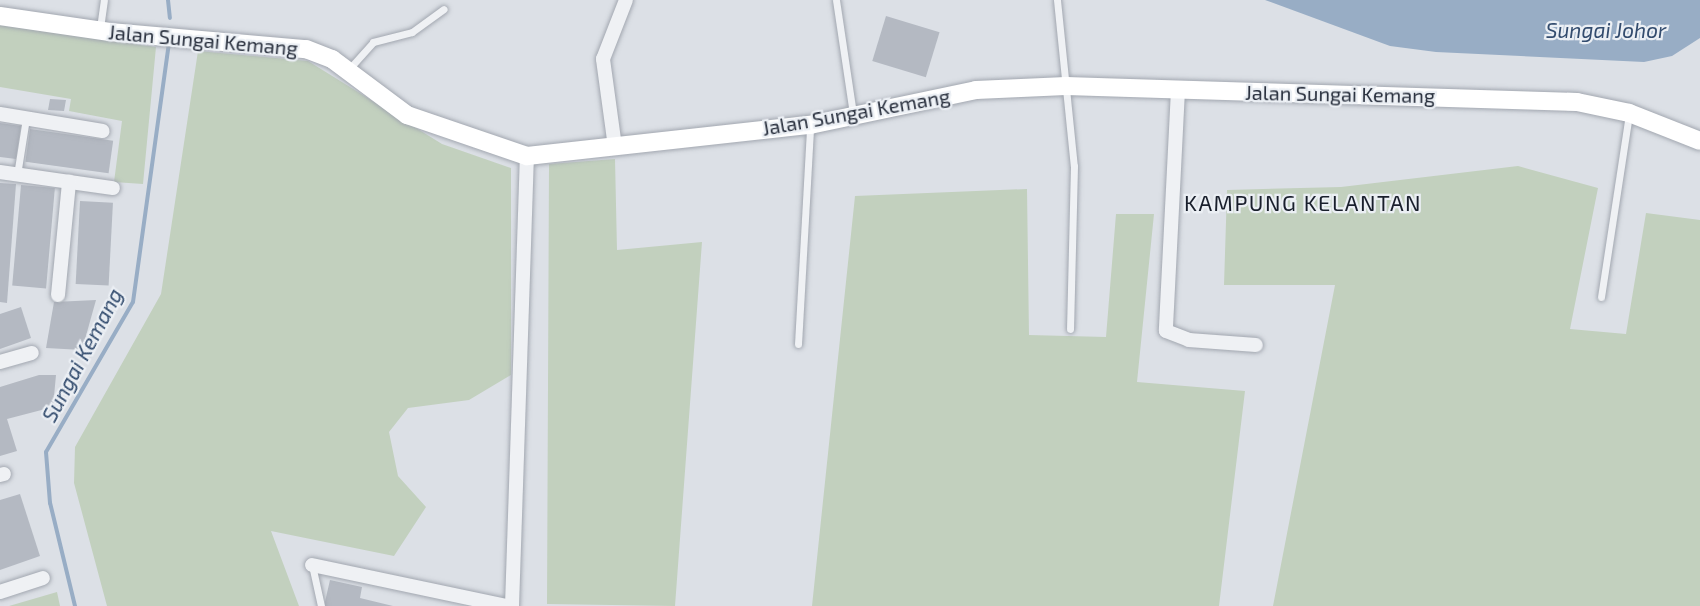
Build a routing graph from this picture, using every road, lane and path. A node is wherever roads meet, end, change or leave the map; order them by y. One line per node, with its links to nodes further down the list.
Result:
1 (104, 0): 7 (lane)
2 (626, 0): 18 (street)
3 (836, 0): 13 (lane)
4 (1057, 0): 9 (lane)
5 (444, 9): 8 (lane)
6 (0, 16): 7 (street, Jalan Sungai Kemang)
7 (100, 31): 8 (street, Jalan Sungai Kemang)
8 (347, 71): 19 (street, Jalan Sungai Kemang)
9 (1066, 86): 10 (street, Jalan Sungai Kemang); 13 (street, Jalan Sungai Kemang); 26 (lane)
10 (1178, 90): 11 (street, Jalan Sungai Kemang); 28 (street)
11 (1629, 113): 17 (street, Jalan Sungai Kemang); 25 (lane)
12 (0, 114): 14 (street)
13 (853, 114): 15 (street, Jalan Sungai Kemang)
14 (26, 118): 16 (street); 21 (lane)
15 (810, 125): 18 (street, Jalan Sungai Kemang); 27 (lane)
16 (103, 131)
17 (1700, 141)
18 (615, 147): 19 (street, Jalan Sungai Kemang)
19 (527, 156): 36 (street)
20 (0, 172): 21 (street)
21 (17, 175): 22 (street)
22 (69, 182): 23 (street); 24 (street)
23 (113, 188)
24 (58, 295)
25 (1601, 297)
26 (1070, 329)
27 (798, 344)
28 (1256, 345)
29 (32, 353): 30 (street)
30 (0, 362)
31 (312, 565): 34 (lane); 35 (street)
32 (43, 578): 33 (street)
33 (0, 592)
34 (321, 606)
35 (506, 606)
36 (512, 606)

